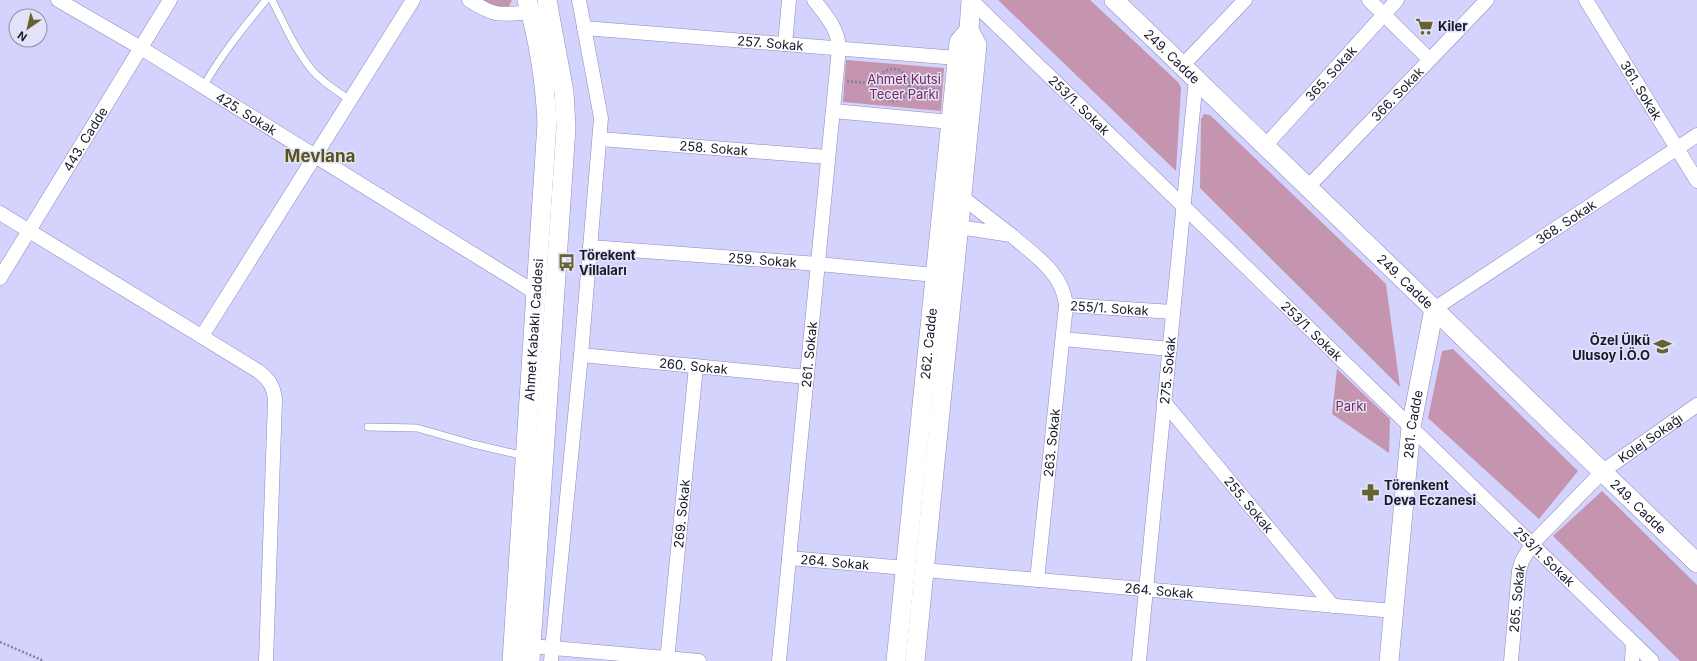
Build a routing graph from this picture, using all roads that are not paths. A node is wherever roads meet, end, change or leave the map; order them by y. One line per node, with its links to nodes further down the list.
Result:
1 (58, 0): 23 (street, 425. Sokak)
2 (170, 0): 23 (street, 443. Cadde)
3 (266, 0): 28 (lane)
4 (272, 0): 29 (lane)
5 (413, 0): 29 (street)
6 (469, 0): 18 (street)
7 (547, 0): 76 (street, Ahmet Kabaklı Caddesi)
8 (579, 0): 20 (street)
9 (789, 0): 22 (street)
10 (814, 0): 24 (street, 261. Sokak)
11 (971, 0): 21 (street, 262. Cadde); 41 (street, 253/1. Sokak)
12 (1114, 0): 27 (street, 249. Cadde)
13 (1245, 0): 27 (street)
14 (1369, 0): 19 (street)
15 (1397, 0): 19 (street, 365. Sokak)
16 (1486, 0): 26 (street, 366. Sokak)
17 (1586, 0): 35 (street, 361. Sokak)
18 (529, 6): 50 (street, Ahmet Kabaklı Caddesi)
19 (1383, 14): 26 (street); 34 (street, 365. Sokak)
20 (584, 28): 22 (street, 257. Sokak); 33 (street)
21 (969, 30): 25 (street, 262. Cadde); 40 (street, 262. Cadde)
22 (785, 44): 24 (street, 257. Sokak)
23 (141, 48): 28 (street, 425. Sokak); 44 (street, 443. Cadde)
24 (839, 48): 25 (street, 257. Sokak); 30 (street, 261. Sokak)
25 (957, 58): 31 (street, 262. Cadde)
26 (1430, 60): 39 (street, 366. Sokak)
27 (1189, 72): 34 (street, 249. Cadde); 41 (street, 275. Sokak)
28 (203, 87): 36 (street, 425. Sokak)
29 (350, 100): 36 (street)
30 (833, 111): 31 (street); 37 (street, 261. Sokak)
31 (951, 122): 48 (street, 262. Cadde)
32 (1697, 135): 35 (street, 368. Sokak)
33 (600, 138): 37 (street, 258. Sokak); 46 (street)
34 (1265, 146): 39 (street, 249. Cadde)
35 (1676, 148): 38 (street, 361. Sokak); 52 (street, 368. Sokak)
36 (315, 157): 50 (street, 425. Sokak); 54 (street)
37 (828, 157): 47 (street, 261. Sokak)
38 (1697, 181)
39 (1308, 187): 52 (street, 249. Cadde)
40 (962, 198): 43 (street, 262. Cadde); 45 (street, 255/1. Sokak)
41 (1184, 207): 53 (street, 275. Sokak); 63 (street, 253/1. Sokak)
42 (0, 213): 44 (street)
43 (959, 227): 45 (street); 70 (street, 262. Cadde)
44 (30, 231): 49 (street, 443. Cadde); 54 (street)
45 (1011, 235): 51 (street, 255/1. Sokak)
46 (590, 247): 47 (street, 259. Sokak); 57 (street)
47 (818, 264): 48 (street, 259. Sokak); 59 (street, 261. Sokak)
48 (935, 275): 69 (street, 262. Cadde)
49 (0, 278)
50 (536, 293): 64 (street, Ahmet Kabaklı Caddesi)
51 (1066, 305): 53 (street, 255/1. Sokak); 55 (street, 263. Sokak)
52 (1434, 309): 63 (street, 281. Cadde); 65 (street, 249. Cadde)
53 (1173, 312): 56 (street, 275. Sokak)
54 (202, 336): 79 (street)
55 (1063, 339): 56 (street); 71 (street, 263. Sokak)
56 (1170, 348): 60 (street, 275. Sokak)
57 (581, 355): 58 (street, 260. Sokak); 77 (street)
58 (696, 366): 59 (street, 260. Sokak); 78 (street, 269. Sokak)
59 (807, 377): 67 (street, 261. Sokak)
60 (1164, 402): 72 (street, 275. Sokak); 73 (street, 255. Sokak)
61 (1697, 405): 65 (street, Kolej Sokağı)
62 (368, 427): 64 (lane)
63 (1411, 427): 66 (street, 253/1. Sokak); 74 (street, 281. Cadde)
64 (525, 456): 80 (street, Ahmet Kabaklı Caddesi)
65 (1603, 471): 66 (street, 265. Sokak); 68 (street, 249. Cadde)
66 (1532, 544): 75 (street, 253/1. Sokak); 87 (street, 265. Sokak)
67 (789, 558): 69 (street, 264. Sokak); 82 (street, 261. Sokak)
68 (1697, 563)
69 (906, 568): 83 (street, 262. Cadde)
70 (924, 570): 71 (street, 264. Sokak); 84 (street, 262. Cadde)
71 (1037, 580): 72 (street, 264. Sokak)
72 (1146, 590): 73 (street, 264. Sokak); 85 (street, 275. Sokak)
73 (1333, 606): 74 (street, 264. Sokak)
74 (1394, 611): 86 (street, 281. Cadde)
75 (1634, 643): 88 (street); 89 (street, 253/1. Sokak)
76 (531, 653): 77 (street)
77 (552, 654): 78 (street)
78 (667, 660): 81 (street)
79 (266, 661)
80 (512, 661)
81 (699, 661)
82 (779, 661)
83 (896, 661)
84 (915, 661)
85 (1139, 661)
86 (1389, 661)
87 (1511, 661)
88 (1632, 661)
89 (1652, 661)

